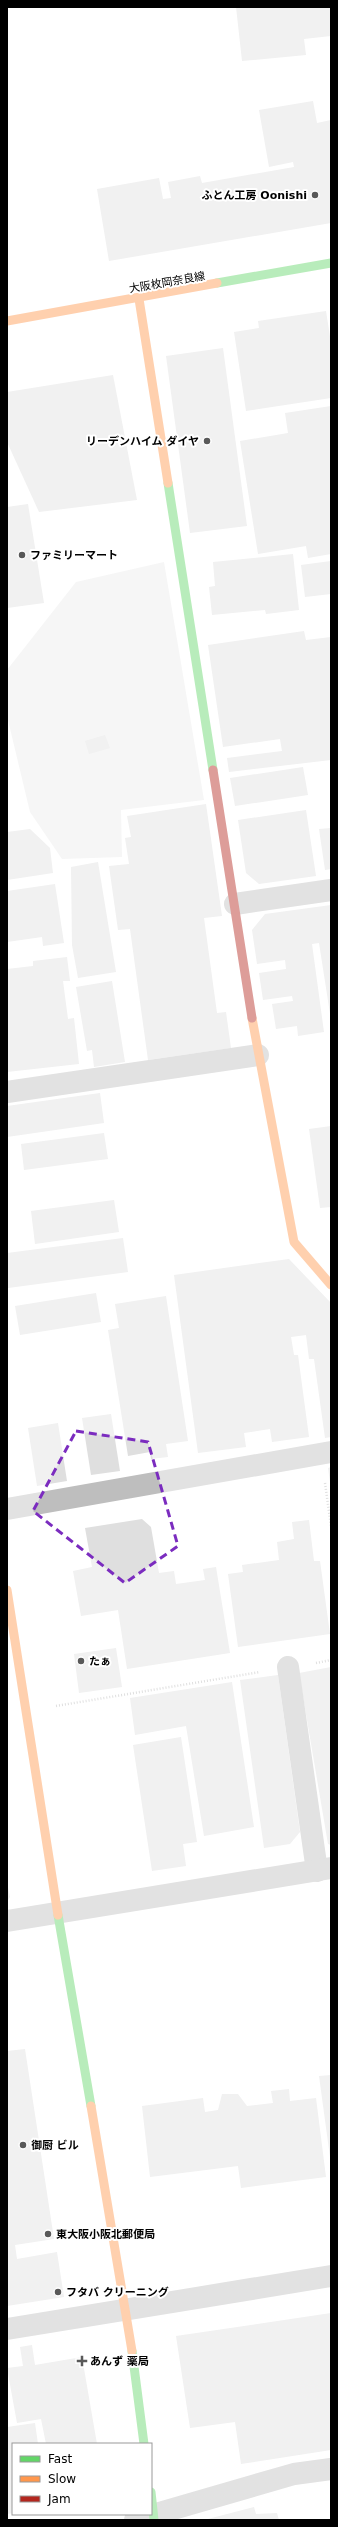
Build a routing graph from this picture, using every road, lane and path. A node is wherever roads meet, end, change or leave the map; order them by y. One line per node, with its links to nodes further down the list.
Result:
1 (331, 263): 2 (street, 大阪枚岡奈良線)
2 (139, 299): 3 (street, 大阪枚岡奈良線); 5 (street)
3 (7, 322)
4 (331, 890): 5 (street)
5 (235, 904): 6 (street)
6 (258, 1055): 7 (street); 8 (street)
7 (7, 1092)
8 (331, 1285)
9 (326, 1453): 10 (street); 11 (path)
10 (7, 1509)
11 (331, 1526)
12 (7, 1590): 17 (street)
13 (331, 1660): 14 (path)
14 (288, 1667): 15 (path); 16 (street)
15 (55, 1706)
16 (324, 1869): 17 (street)
17 (58, 1913): 18 (street); 20 (street)
18 (7, 1921)
19 (331, 2276): 20 (street)
20 (126, 2310): 21 (street); 22 (street)
21 (7, 2329)
22 (144, 2443)
23 (331, 2469): 24 (street)
24 (148, 2518)

